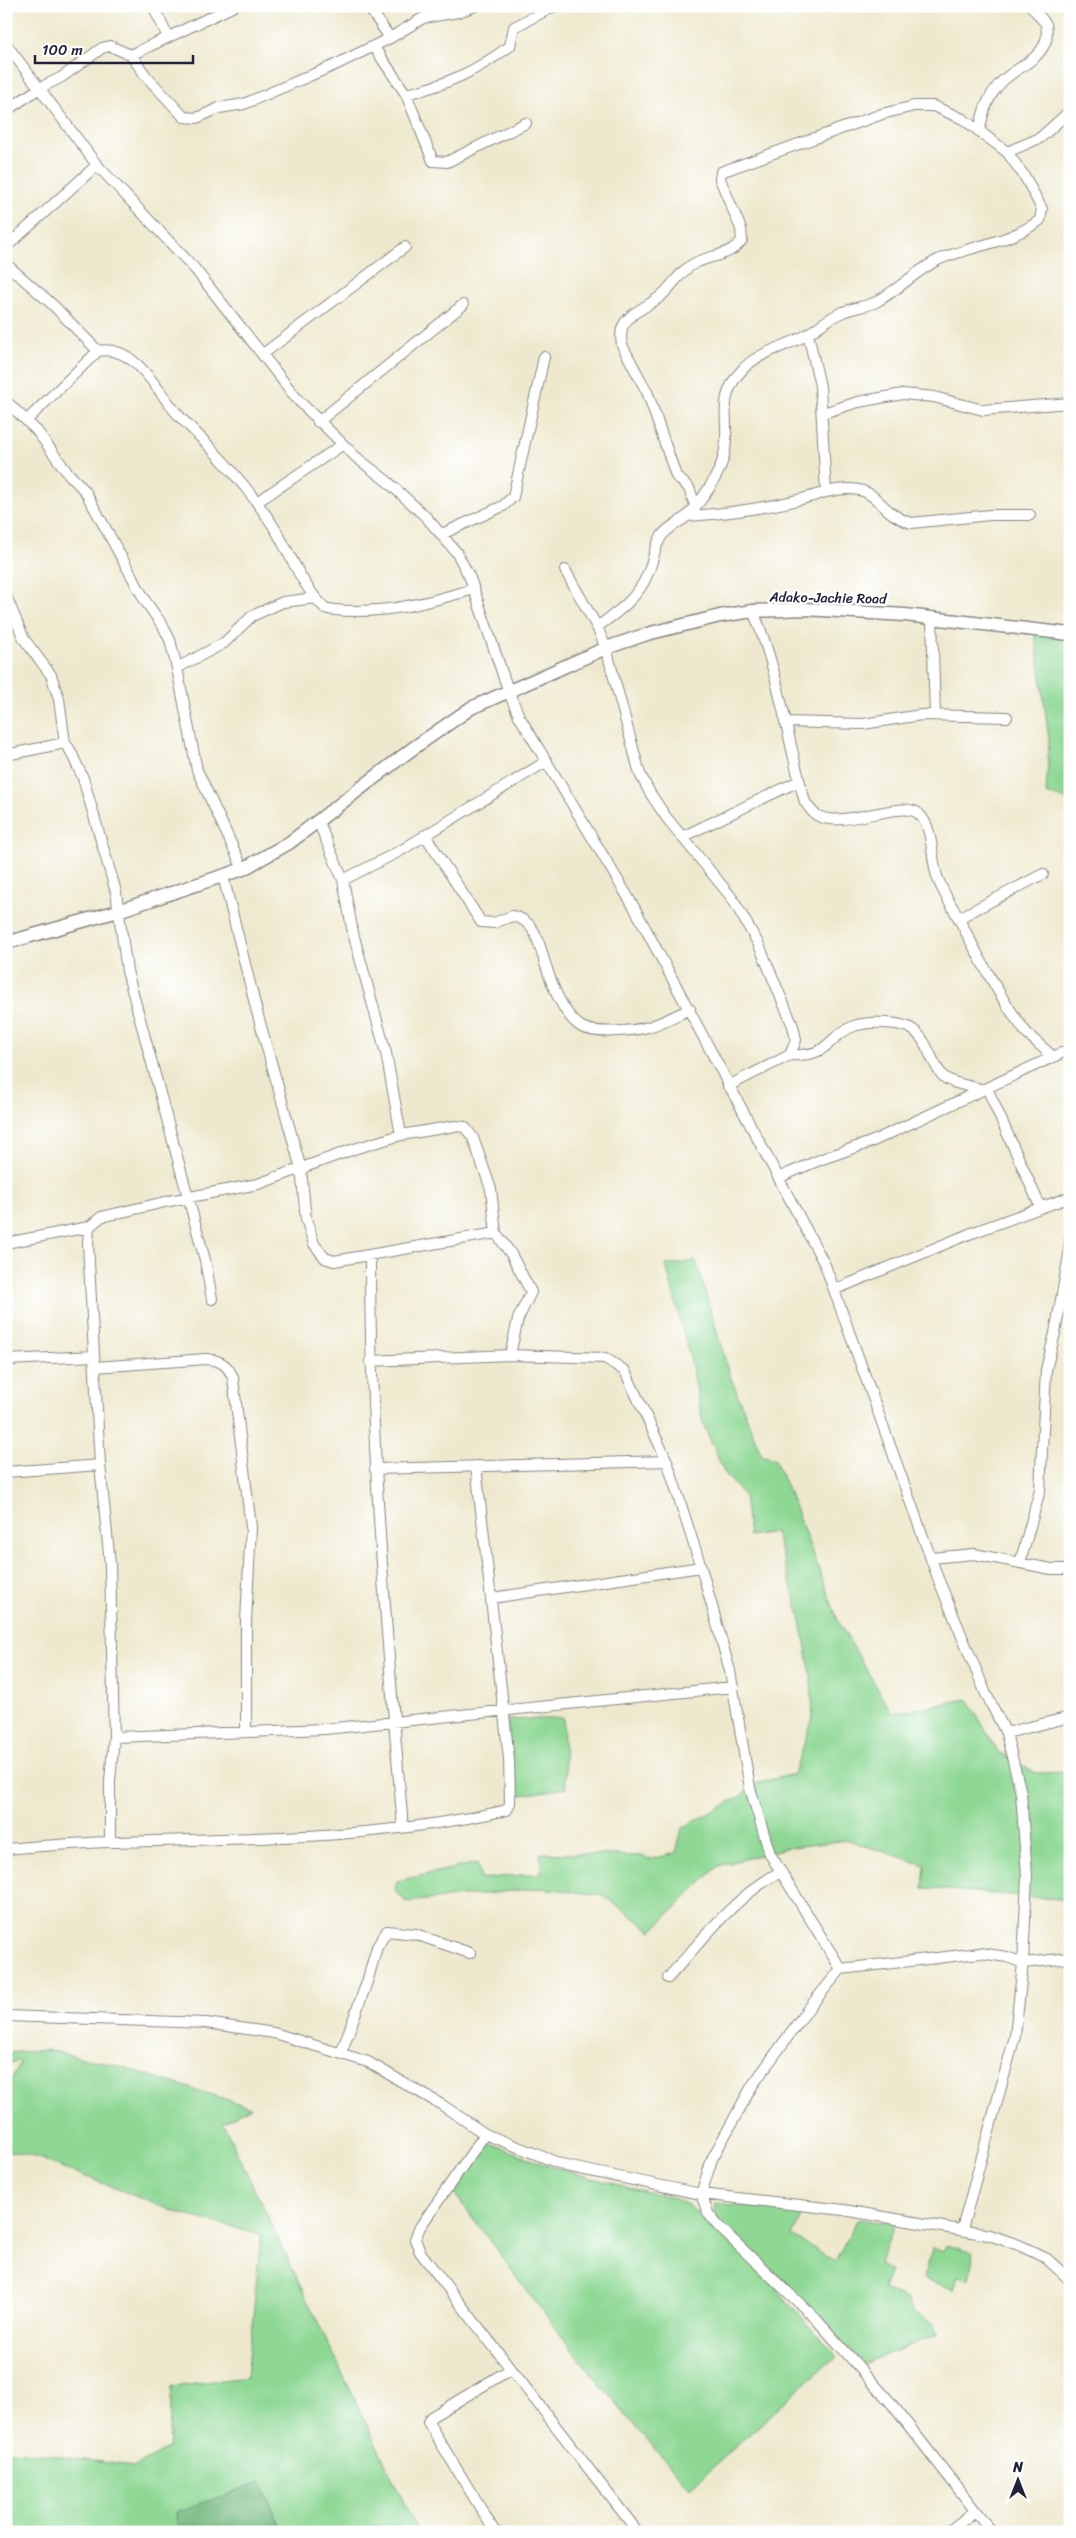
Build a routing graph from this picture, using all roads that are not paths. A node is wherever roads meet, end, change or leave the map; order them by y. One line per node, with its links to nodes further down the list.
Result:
1 (153, 6): 7 (street)
2 (234, 6): 7 (street)
3 (368, 6): 8 (street)
4 (475, 6): 8 (street)
5 (555, 6): 13 (street)
6 (1031, 6): 17 (street)
7 (168, 37): 11 (street)
8 (390, 38): 10 (street)
9 (6, 44): 12 (street)
10 (374, 47): 11 (street); 13 (street)
11 (131, 55): 12 (street)
12 (38, 89): 14 (street); 19 (street)
13 (406, 94): 16 (street)
14 (6, 111)
15 (1070, 111): 18 (street)
16 (526, 123)
17 (980, 131): 18 (street); 36 (street)
18 (1007, 152): 24 (street)
19 (97, 165): 20 (street); 26 (street)
20 (6, 247)
21 (405, 247): 26 (street)
22 (6, 264): 25 (street)
23 (463, 305): 32 (street)
24 (808, 334): 30 (street); 36 (street)
25 (98, 351): 31 (street); 35 (street)
26 (263, 354): 32 (street)
27 (544, 357): 39 (street)
28 (6, 401): 31 (street)
29 (1070, 403): 30 (street)
30 (823, 413): 34 (street)
31 (27, 420): 49 (street)
32 (318, 422): 33 (street)
33 (342, 444): 35 (street); 39 (street)
34 (826, 492): 37 (street); 38 (street)
35 (257, 502): 43 (street)
36 (695, 505): 38 (street)
37 (1030, 515)
38 (686, 516): 46 (street)
39 (442, 534): 41 (street)
40 (566, 570): 46 (street)
41 (474, 589): 43 (street); 50 (street)
42 (6, 596): 54 (street)
43 (316, 598): 49 (street)
44 (753, 611): 45 (street, Adako-Jachie Road); 48 (street, Adako-Jachie Road); 53 (street)
45 (932, 618): 47 (street, Adako-Jachie Road); 51 (street)
46 (597, 627): 48 (street)
47 (1070, 634)
48 (606, 648): 50 (street, Adako-Jachie Road); 60 (street)
49 (177, 668): 61 (street)
50 (508, 690): 56 (street); 58 (street, Adako-Jachie Road)
51 (935, 716): 52 (street); 53 (street)
52 (1007, 717)
53 (785, 722): 57 (street)
54 (65, 743): 55 (street); 65 (street)
55 (6, 754)
56 (547, 761): 59 (street); 68 (street)
57 (799, 781): 60 (street); 66 (street)
58 (318, 821): 61 (street, Adako-Jachie Road); 64 (street)
59 (425, 835): 64 (street); 68 (street)
60 (682, 837): 70 (street)
61 (244, 869): 63 (street, Adako-Jachie Road)
62 (1044, 874): 66 (street)
63 (223, 876): 65 (street, Adako-Jachie Road); 75 (street)
64 (343, 880): 74 (street)
65 (118, 911): 67 (street, Adako-Jachie Road); 77 (street)
66 (959, 918): 71 (street)
67 (6, 943)
68 (690, 1009): 72 (street)
69 (1070, 1049): 71 (street)
70 (790, 1055): 72 (street); 73 (street)
71 (1053, 1057): 73 (street)
72 (728, 1086): 76 (street)
73 (985, 1089): 76 (street); 79 (street)
74 (401, 1135): 75 (street); 81 (street)
75 (301, 1169): 77 (street); 84 (street)
76 (780, 1177): 85 (street)
77 (187, 1197): 80 (street); 86 (street)
78 (1070, 1197): 79 (street)
79 (1040, 1206): 85 (street)
80 (89, 1227): 83 (street); 90 (street)
81 (496, 1233): 84 (street); 87 (street)
82 (1070, 1237): 97 (street)
83 (6, 1243)
84 (370, 1256): 89 (street)
85 (834, 1290): 96 (street)
86 (212, 1299)
87 (510, 1355): 89 (street); 91 (street)
88 (6, 1360): 90 (street)
89 (370, 1361): 94 (street)
90 (95, 1362): 92 (street); 105 (street)
91 (666, 1461): 93 (street); 98 (street)
92 (100, 1465): 95 (street); 107 (street)
93 (476, 1466): 94 (street); 100 (street)
94 (375, 1469): 104 (street)
95 (6, 1472)
96 (931, 1558): 97 (street); 106 (street)
97 (1020, 1563): 99 (street)
98 (701, 1567): 100 (street); 101 (street)
99 (1070, 1569)
100 (492, 1598): 102 (street)
101 (733, 1687): 102 (street); 111 (street)
102 (503, 1710): 104 (street); 108 (street)
103 (1070, 1717): 106 (street)
104 (394, 1723): 105 (street); 108 (street)
105 (246, 1732): 107 (street)
106 (1006, 1733): 114 (street)
107 (114, 1737): 109 (street)
108 (403, 1828): 109 (street)
109 (110, 1842): 110 (street)
110 (6, 1849)
111 (780, 1872): 115 (street); 116 (street)
112 (470, 1953): 118 (street)
113 (1070, 1958): 114 (street)
114 (1023, 1963): 115 (street); 121 (street)
115 (841, 1969): 120 (street)
116 (668, 1978)
117 (6, 2016): 118 (street)
118 (340, 2052): 119 (street)
119 (484, 2134): 120 (street); 123 (street)
120 (701, 2194): 121 (street); 124 (street)
121 (962, 2230): 122 (street)
122 (1070, 2280)
123 (511, 2369): 125 (street); 126 (street)
124 (975, 2511): 127 (street); 128 (street)
125 (494, 2532)
126 (638, 2532)
127 (948, 2532)
128 (992, 2532)

